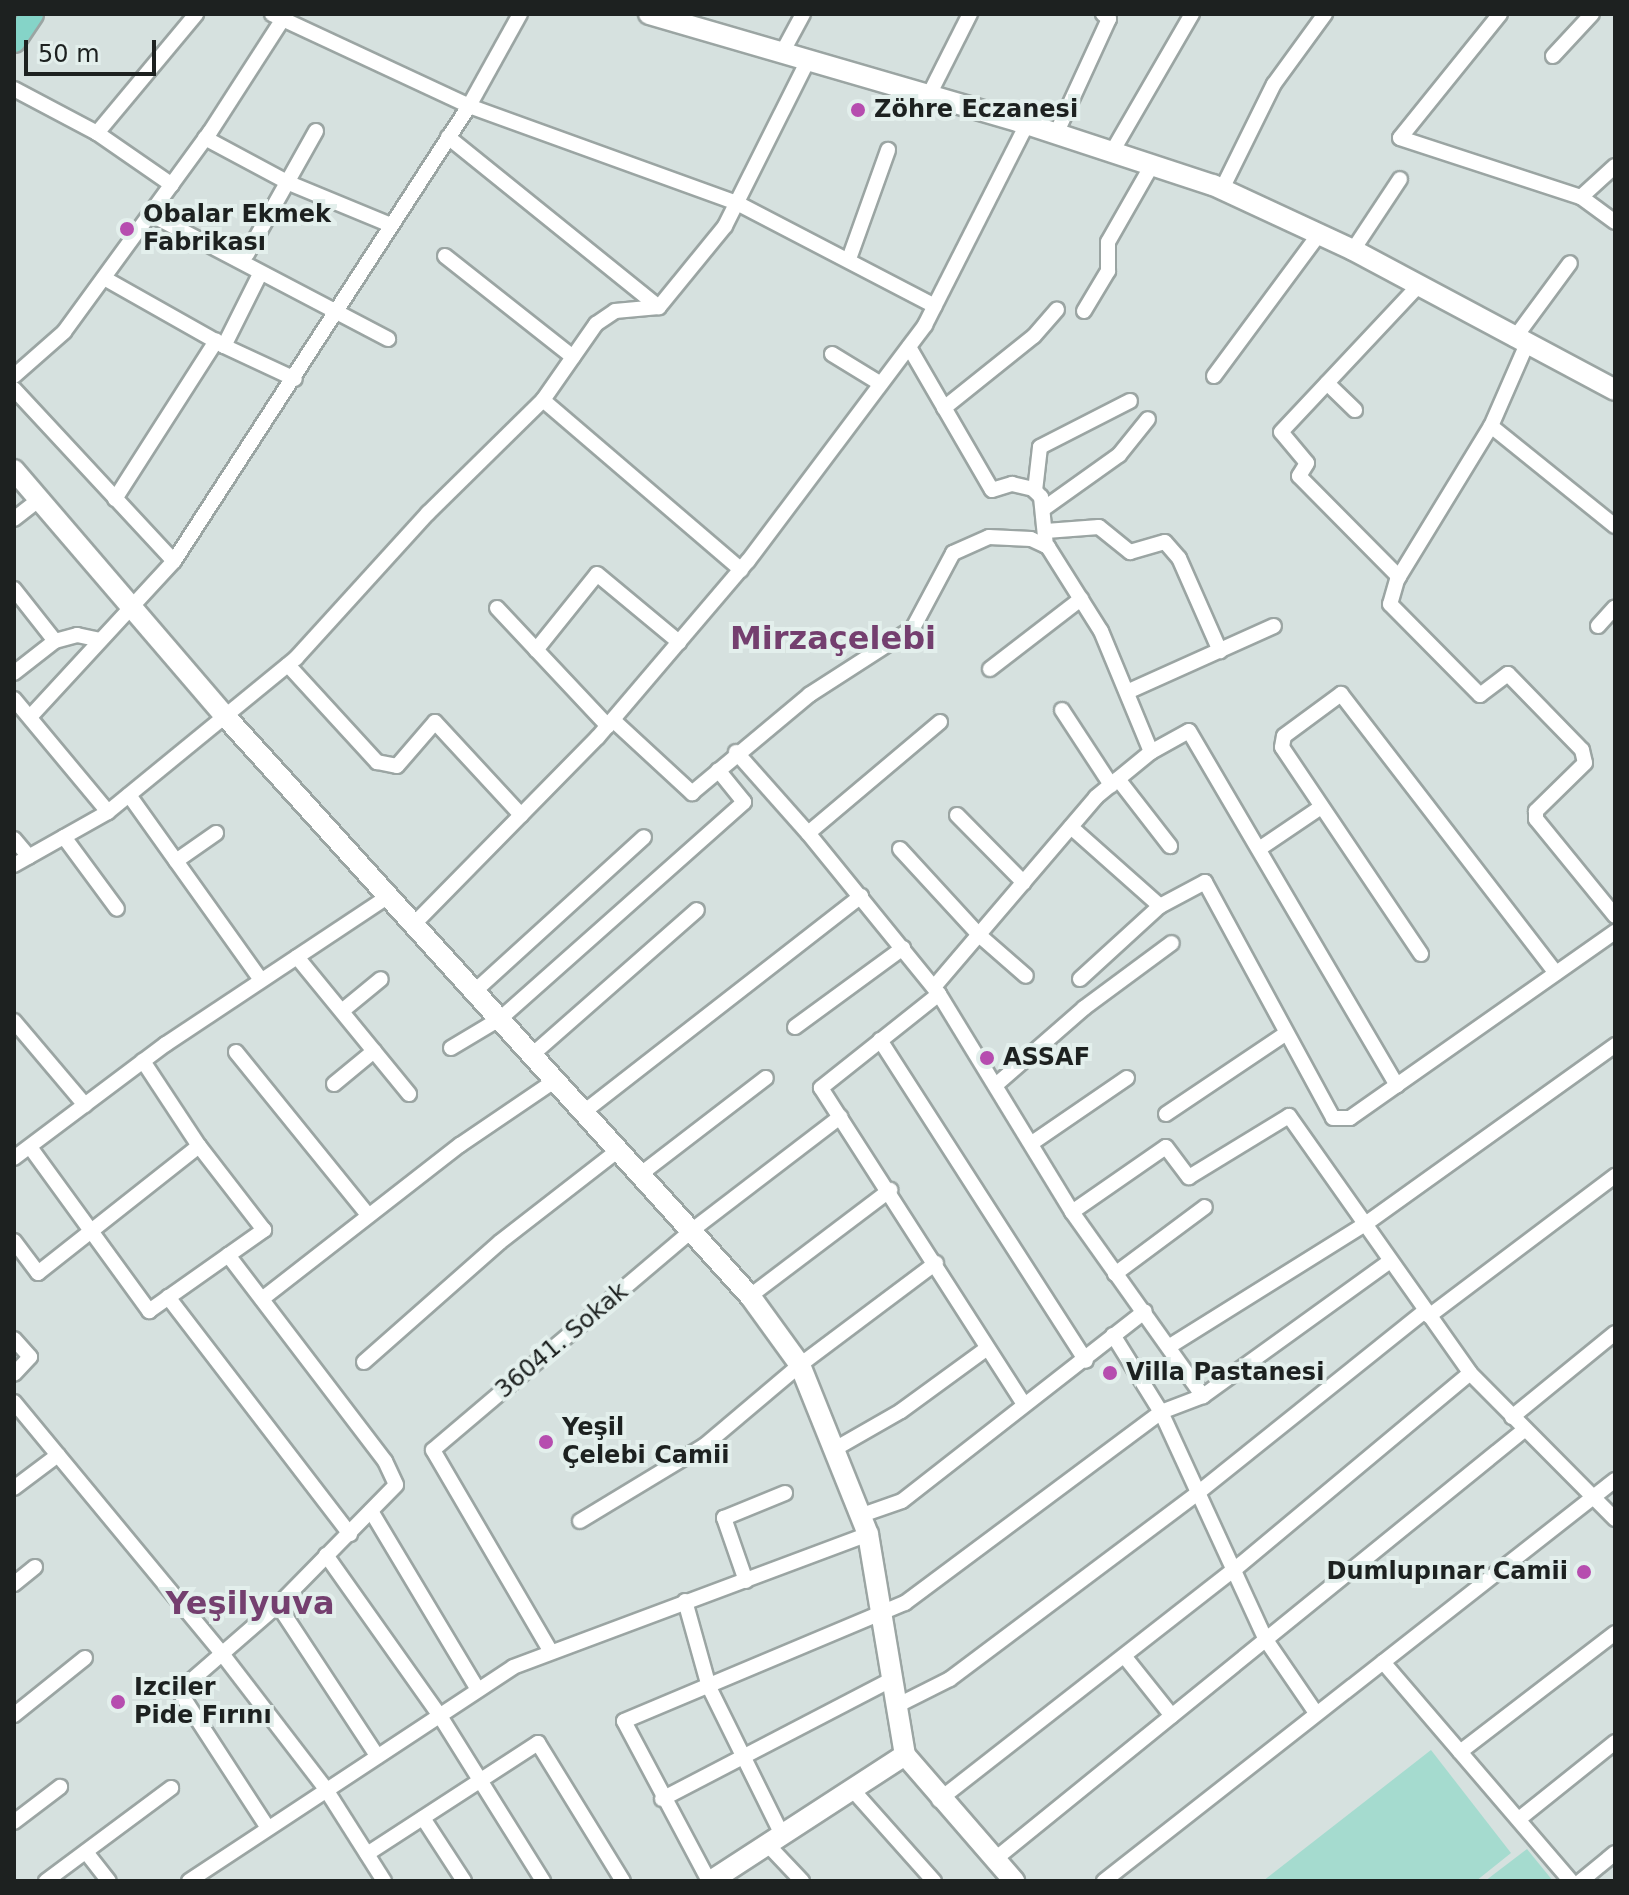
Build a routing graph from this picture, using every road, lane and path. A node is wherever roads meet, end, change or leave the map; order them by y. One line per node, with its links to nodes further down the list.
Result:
1 (32, 14): 13 (main road)
2 (196, 14): 22 (street)
3 (520, 14): 19 (street)
4 (649, 14): 14 (main road)
5 (803, 14): 14 (street)
6 (970, 14): 18 (street)
7 (1103, 14): 23 (street)
8 (1192, 14): 27 (street)
9 (1325, 14): 33 (street)
10 (1500, 14): 34 (street)
11 (1592, 14): 15 (street)
12 (281, 15): 19 (street); 25 (street)
13 (14, 41)
14 (782, 53): 16 (main road)
15 (1553, 56)
16 (808, 60): 18 (main road); 35 (street)
17 (14, 89): 22 (street)
18 (929, 95): 20 (main road)
19 (469, 106): 24 (street); 35 (street)
20 (1027, 124): 23 (main road); 48 (street)
21 (316, 131): 31 (street)
22 (97, 133): 32 (street)
23 (1056, 134): 27 (main road)
24 (448, 137): 38 (street); 49 (street)
25 (205, 138): 31 (street); 32 (street)
26 (888, 150): 43 (street)
27 (1112, 152): 28 (main road)
28 (1152, 165): 33 (main road); 52 (street)
29 (1615, 166): 34 (street)
30 (1400, 179): 40 (street)
31 (289, 183): 38 (street); 41 (street)
32 (172, 185): 36 (street)
33 (1222, 189): 39 (main road)
34 (1581, 197): 37 (street)
35 (737, 203): 43 (street); 49 (street)
36 (150, 214): 45 (street); 46 (street)
37 (1615, 222)
38 (391, 225): 50 (street)
39 (1319, 234): 40 (main road); 60 (street)
40 (1353, 250): 47 (main road)
41 (247, 254)
42 (445, 256): 58 (street)
43 (849, 259): 48 (street)
44 (1570, 263): 55 (street)
45 (260, 274): 50 (street); 54 (street)
46 (104, 278): 54 (street); 59 (street)
47 (1418, 286): 55 (main road); 62 (street)
48 (935, 306): 56 (street)
49 (659, 307): 58 (street)
50 (336, 309): 53 (street); 61 (street)
51 (1057, 310): 68 (street)
52 (1084, 311)
53 (388, 339)
54 (220, 343): 61 (street); 74 (street)
55 (1520, 343): 65 (main road); 71 (street)
56 (909, 347): 63 (street); 68 (street)
57 (832, 354): 63 (street)
58 (573, 357): 66 (street)
59 (14, 376)
60 (1214, 376)
61 (295, 379): 80 (street)
62 (1327, 383): 69 (street); 82 (street)
63 (881, 384): 81 (street)
64 (14, 389): 74 (street)
65 (1615, 390)
66 (543, 400): 81 (street); 95 (street)
67 (1130, 401): 73 (street)
68 (944, 408): 73 (street)
69 (1355, 410)
70 (1148, 419): 76 (street)
71 (1491, 426): 78 (street); 82 (street)
72 (14, 470): 75 (main road)
73 (1035, 491): 76 (street)
74 (115, 499): 80 (street)
75 (38, 500): 77 (street); 87 (main road)
76 (1046, 507): 79 (street)
77 (14, 519)
78 (1615, 526)
79 (1046, 538): 84 (street); 94 (street); 105 (street)
80 (174, 561): 87 (street)
81 (741, 570): 92 (street)
82 (1399, 577): 132 (street)
83 (14, 589): 91 (street)
84 (1081, 599): 96 (street); 98 (street)
85 (1615, 607): 89 (street)
86 (497, 608): 93 (street)
87 (131, 611): 90 (street); 101 (main road)
88 (1274, 626): 94 (street)
89 (1598, 626)
90 (100, 640): 91 (street); 102 (street)
91 (55, 641): 97 (street)
92 (679, 642): 93 (street); 104 (street)
93 (536, 650): 104 (street)
94 (1220, 651): 98 (street)
95 (288, 665): 101 (street); 112 (street)
96 (990, 669)
97 (14, 673)
98 (1127, 692): 106 (street)
99 (14, 699): 102 (street)
100 (1062, 710): 108 (street)
101 (225, 716): 109 (street); 127 (main road)
102 (30, 717): 111 (street)
103 (940, 722): 116 (street)
104 (610, 723): 107 (street); 112 (street)
105 (736, 752): 107 (street); 116 (street)
106 (1151, 752): 108 (street); 122 (street)
107 (718, 770): 148 (street)
108 (1114, 782): 114 (street); 120 (street)
109 (129, 795): 111 (street); 124 (street)
110 (1321, 807): 122 (street); 138 (street); 140 (street)
111 (108, 812): 117 (street)
112 (521, 815): 133 (street)
113 (957, 815): 126 (street)
114 (1071, 827): 126 (street); 129 (street)
115 (216, 833): 124 (street)
116 (808, 833): 128 (street)
117 (64, 837): 123 (street); 130 (street)
118 (644, 837): 145 (street)
119 (14, 839): 123 (street)
120 (1170, 846)
121 (900, 849): 135 (street)
122 (1259, 849): 164 (street)
123 (29, 857): 125 (street)
124 (176, 861): 144 (street)
125 (14, 865)
126 (1024, 883): 135 (street)
127 (390, 895): 133 (main road); 139 (street)
128 (861, 896): 137 (street); 167 (street)
129 (1160, 906): 143 (street); 151 (street)
130 (117, 909)
131 (697, 910): 157 (street)
132 (1615, 916)
133 (415, 923): 145 (main road)
134 (1615, 932): 140 (street)
135 (979, 935): 141 (street); 146 (street)
136 (1172, 943): 163 (street)
137 (903, 948): 146 (street); 150 (street)
138 (1421, 954)
139 (297, 957): 144 (street); 147 (street)
140 (1556, 973): 164 (street)
141 (1026, 976)
142 (381, 979): 147 (street)
143 (1080, 979)
144 (261, 980): 158 (street)
145 (476, 990): 148 (main road)
146 (936, 991): 152 (street); 163 (street)
147 (342, 1011): 155 (street)
148 (501, 1018): 154 (street); 157 (main road)
149 (14, 1021): 166 (street)
150 (795, 1027)
151 (1285, 1034): 164 (street); 168 (street)
152 (880, 1040): 169 (street); 199 (street)
153 (1615, 1045): 181 (street)
154 (451, 1048)
155 (374, 1051): 162 (street); 165 (street)
156 (236, 1052): 180 (street)
157 (533, 1054): 161 (main road)
158 (143, 1061): 166 (street); 171 (street)
159 (766, 1078): 175 (street)
160 (1127, 1078): 170 (street)
161 (557, 1079): 167 (main road); 180 (street)
162 (334, 1084)
163 (997, 1084): 170 (street)
164 (1397, 1085)
165 (409, 1094)
166 (85, 1105): 172 (street)
167 (585, 1111): 173 (main road)
168 (1166, 1114)
169 (840, 1117): 177 (street); 182 (street, 36041. Sokak)
170 (1032, 1143): 179 (street)
171 (199, 1146): 183 (street); 185 (street)
172 (30, 1147): 174 (street); 183 (street)
173 (620, 1149): 175 (main road); 200 (street)
174 (14, 1158)
175 (642, 1173): 182 (main road)
176 (1615, 1176): 193 (street)
177 (890, 1190): 187 (street); 189 (street)
178 (1205, 1207): 188 (street)
179 (1072, 1212): 181 (street); 188 (street)
180 (368, 1215): 191 (street)
181 (1364, 1225): 186 (street); 197 (street)
182 (691, 1231): 189 (main road); 233 (street, 36041. Sokak)
183 (92, 1232): 184 (street); 190 (street)
184 (14, 1241)
185 (228, 1255): 190 (street); 191 (street)
186 (1390, 1261): 193 (street); 204 (street)
187 (936, 1263): 198 (street); 201 (street)
188 (1115, 1274): 192 (street)
189 (750, 1296): 201 (main road)
190 (168, 1297): 221 (street)
191 (262, 1299): 217 (street)
192 (1145, 1311): 195 (street); 197 (street)
193 (1427, 1314): 202 (street); 214 (street)
194 (1615, 1333): 208 (street)
195 (1113, 1335): 199 (street); 207 (street)
196 (14, 1339): 203 (street)
197 (1170, 1346): 204 (street)
198 (986, 1349): 206 (street); 210 (street)
199 (1086, 1361): 206 (street)
200 (364, 1362)
201 (800, 1365): 210 (main road); 219 (street)
202 (1470, 1373): 208 (street); 224 (street)
203 (14, 1374)
204 (1203, 1396): 207 (street)
205 (14, 1402): 211 (street)
206 (1024, 1404): 220 (street)
207 (1161, 1412): 214 (street); 229 (street)
208 (1512, 1417): 209 (street)
209 (1524, 1430): 216 (street); 231 (street)
210 (833, 1450): 220 (main road)
211 (58, 1455): 213 (street); 232 (street)
212 (1615, 1480): 216 (street)
213 (14, 1488)
214 (1199, 1492): 224 (street); 240 (street)
215 (785, 1493): 225 (street)
216 (1593, 1498): 218 (street); 236 (street)
217 (371, 1511): 221 (street); 239 (street)
218 (1615, 1519)
219 (580, 1521)
220 (865, 1524): 225 (street); 229 (main road)
221 (350, 1534): 222 (street)
222 (326, 1555): 228 (street); 243 (street)
223 (35, 1567): 226 (street)
224 (1235, 1569): 231 (street); 234 (street)
225 (746, 1581): 227 (street)
226 (14, 1584)
227 (685, 1601): 233 (street); 238 (street)
228 (278, 1605): 232 (street); 248 (street)
229 (884, 1611): 237 (main road); 238 (street)
230 (1615, 1633): 246 (street)
231 (1266, 1640): 241 (street); 244 (street)
232 (220, 1651): 253 (street); 260 (street)
233 (551, 1652): 239 (street)
234 (1125, 1657): 244 (street); 256 (street)
235 (85, 1658): 242 (street)
236 (1383, 1662): 241 (street); 246 (street)
237 (893, 1679): 240 (main road); 249 (street)
238 (709, 1687): 249 (street); 255 (street)
239 (477, 1688): 243 (street)
240 (896, 1706): 247 (main road)
241 (1316, 1713): 277 (street)
242 (14, 1715)
243 (440, 1716): 248 (street); 250 (street)
244 (1172, 1716): 265 (street)
245 (1615, 1742): 258 (street)
246 (1460, 1752): 258 (street)
247 (905, 1755): 254 (main road); 256 (main road)
248 (377, 1756): 253 (street)
249 (740, 1758): 255 (street); 261 (street)
250 (478, 1784): 257 (street); 271 (street); 272 (street)
251 (60, 1787): 259 (street)
252 (171, 1788): 262 (street)
253 (325, 1788): 260 (street); 264 (street)
254 (851, 1788): 261 (main road); 275 (street)
255 (662, 1799): 273 (street)
256 (939, 1800): 265 (main road)
257 (423, 1818): 264 (street); 270 (street)
258 (1519, 1819): 278 (street)
259 (14, 1822)
260 (268, 1828): 268 (street)
261 (774, 1838): 273 (main road); 274 (street)
262 (86, 1852): 266 (street); 267 (street)
263 (1615, 1853): 279 (street)
264 (367, 1854): 269 (street)
265 (994, 1860): 276 (main road)
266 (46, 1881)
267 (109, 1881)
268 (189, 1881)
269 (384, 1881)
270 (464, 1881)
271 (543, 1881)
272 (623, 1881)
273 (710, 1881)
274 (802, 1881)
275 (934, 1881)
276 (1014, 1881)
277 (1104, 1881)
278 (1571, 1881)
279 (1581, 1881)

